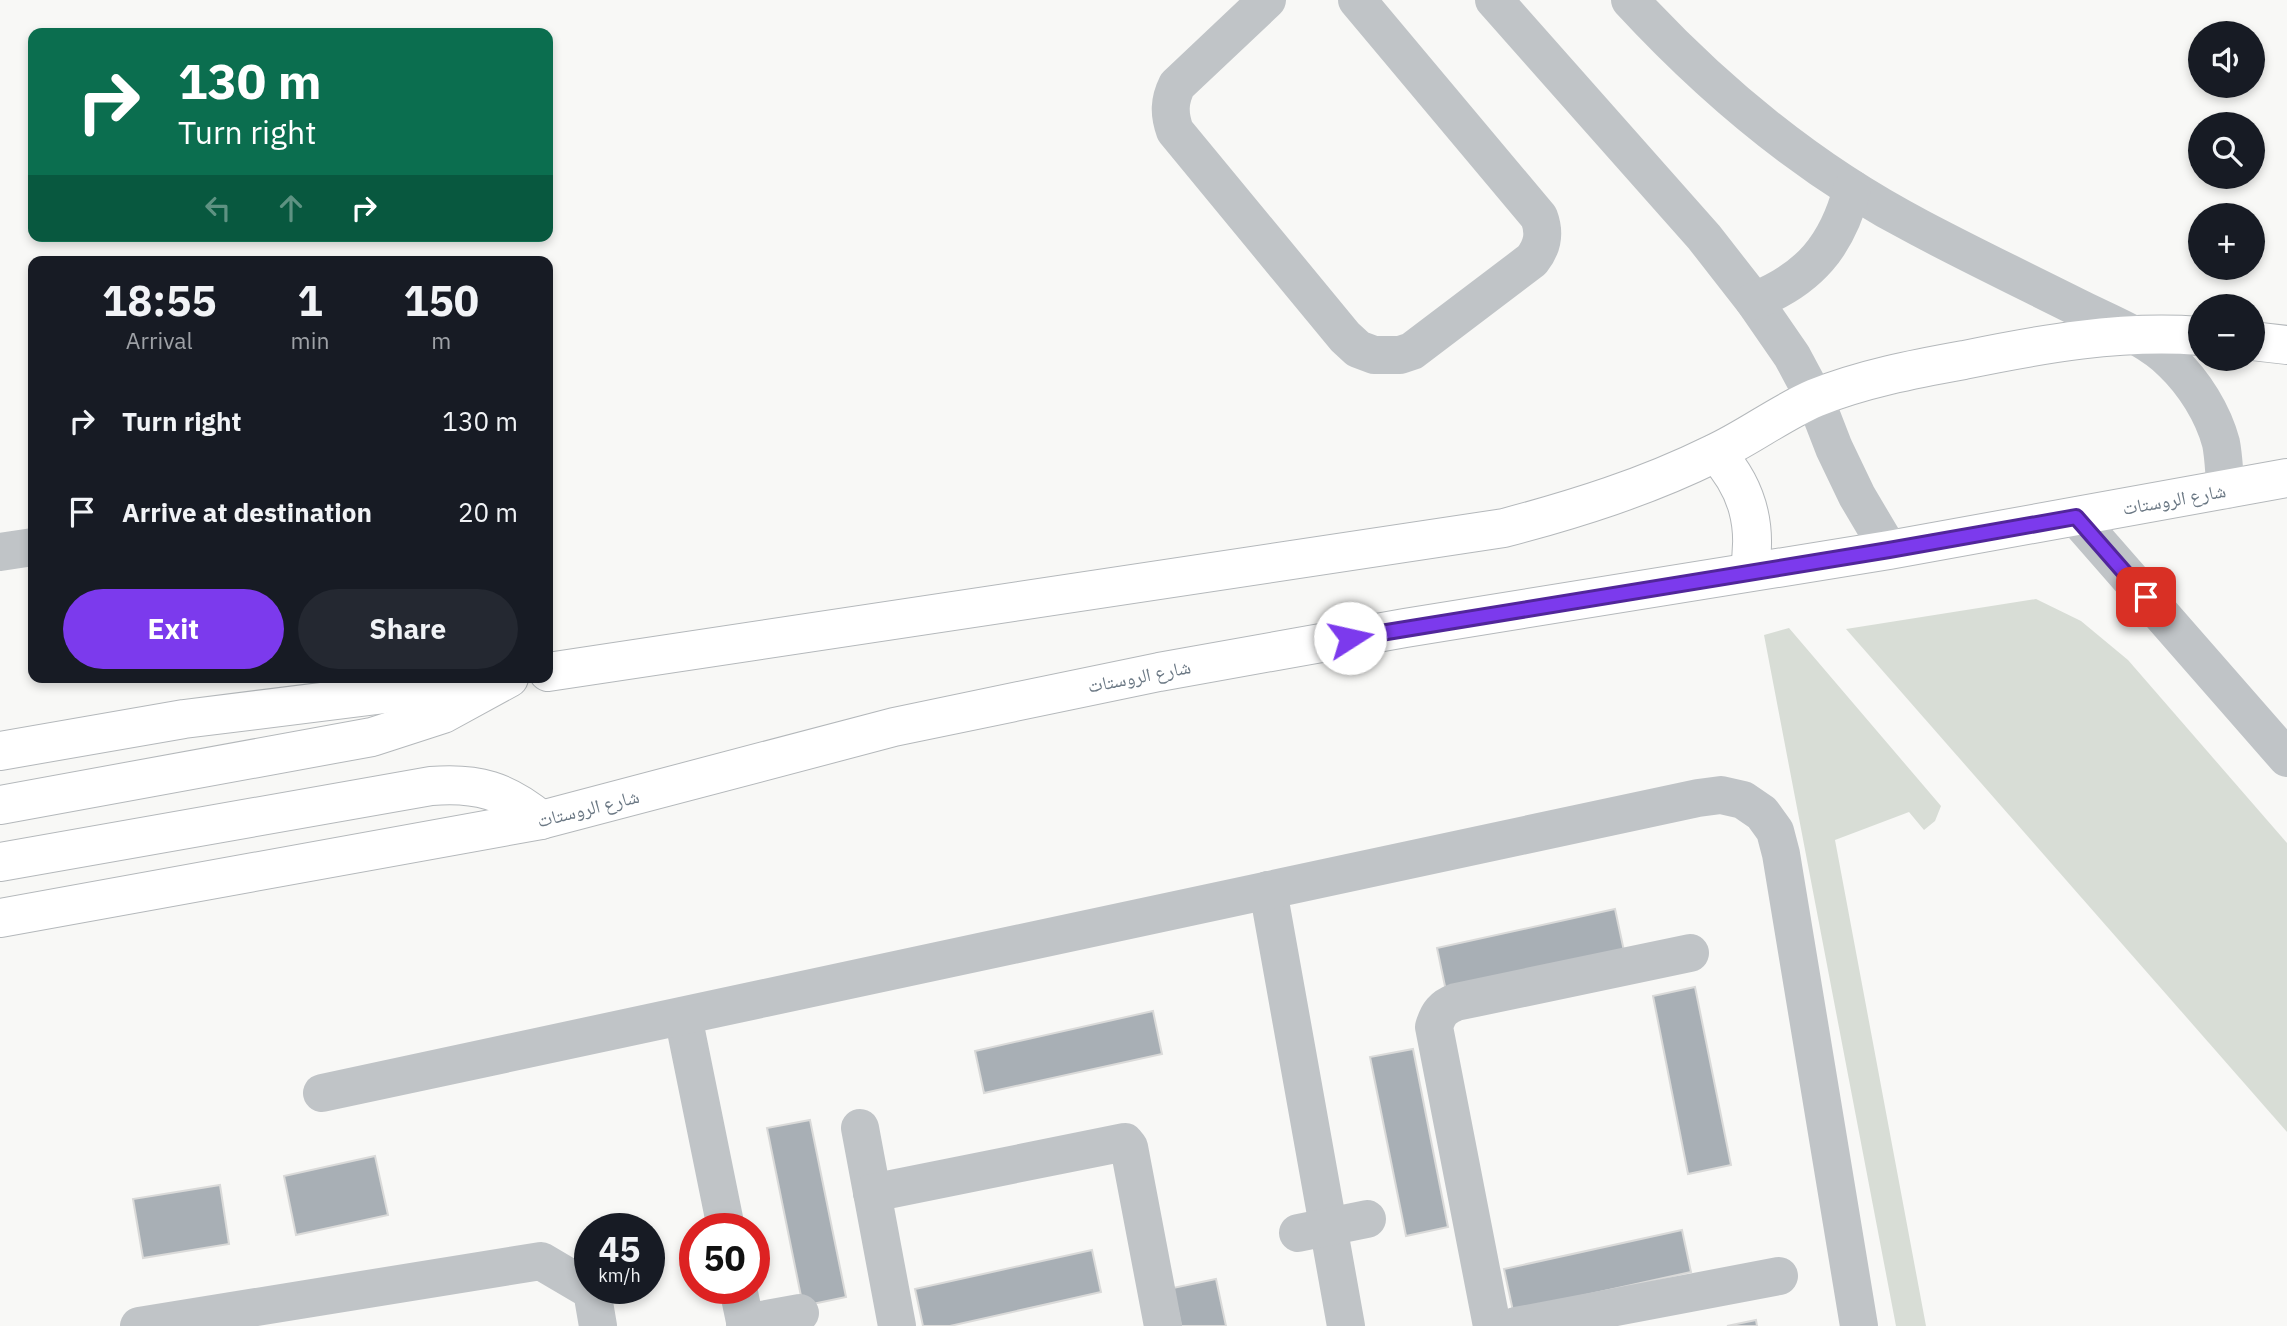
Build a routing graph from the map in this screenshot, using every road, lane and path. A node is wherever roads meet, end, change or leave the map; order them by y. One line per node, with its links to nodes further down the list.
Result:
1 (1357, 0): 4 (street)
2 (1494, 0): 6 (street)
3 (1630, 0): 5 (street)
4 (1258, 3)
5 (1852, 189): 6 (street); 7 (street)
6 (1754, 301): 11 (street)
7 (2132, 334): 8 (main road); 11 (main road); 14 (street)
8 (2188, 336)
9 (2265, 342): 10 (main road)
10 (2287, 345)
11 (1815, 399): 12 (main road); 17 (street)
12 (1716, 453): 19 (main road); 20 (main road)
13 (2287, 478): 14 (main road, شارع الروستات)
14 (2226, 490): 15 (main road, شارع الروستات)
15 (2076, 517): 17 (main road, شارع الروستات); 24 (street)
16 (28, 548): 18 (street)
17 (1889, 550): 19 (main road, شارع الروستات)
18 (0, 552)
19 (1749, 572): 26 (main road, شارع الروستات)
20 (553, 671)
21 (427, 683): 23 (main road)
22 (502, 683): 25 (main road)
23 (0, 751)
24 (2287, 758)
25 (0, 805)
26 (541, 820): 27 (main road); 29 (main road, شارع الروستات)
27 (0, 862)
28 (1268, 890): 31 (street); 37 (street); 48 (street)
29 (0, 918)
30 (1690, 953): 46 (street)
31 (683, 1016): 32 (street); 35 (street)
32 (322, 1093)
33 (860, 1128): 34 (street)
34 (872, 1193): 43 (street); 44 (street)
35 (723, 1213)
36 (1367, 1219): 37 (street)
37 (1313, 1230): 45 (street)
38 (1779, 1276): 47 (street)
39 (743, 1312): 40 (street)
40 (800, 1312)
41 (139, 1326): 42 (street)
42 (598, 1326)
43 (897, 1326)
44 (1163, 1326)
45 (1346, 1326)
46 (1492, 1326)
47 (1516, 1326)
48 (1859, 1326)

